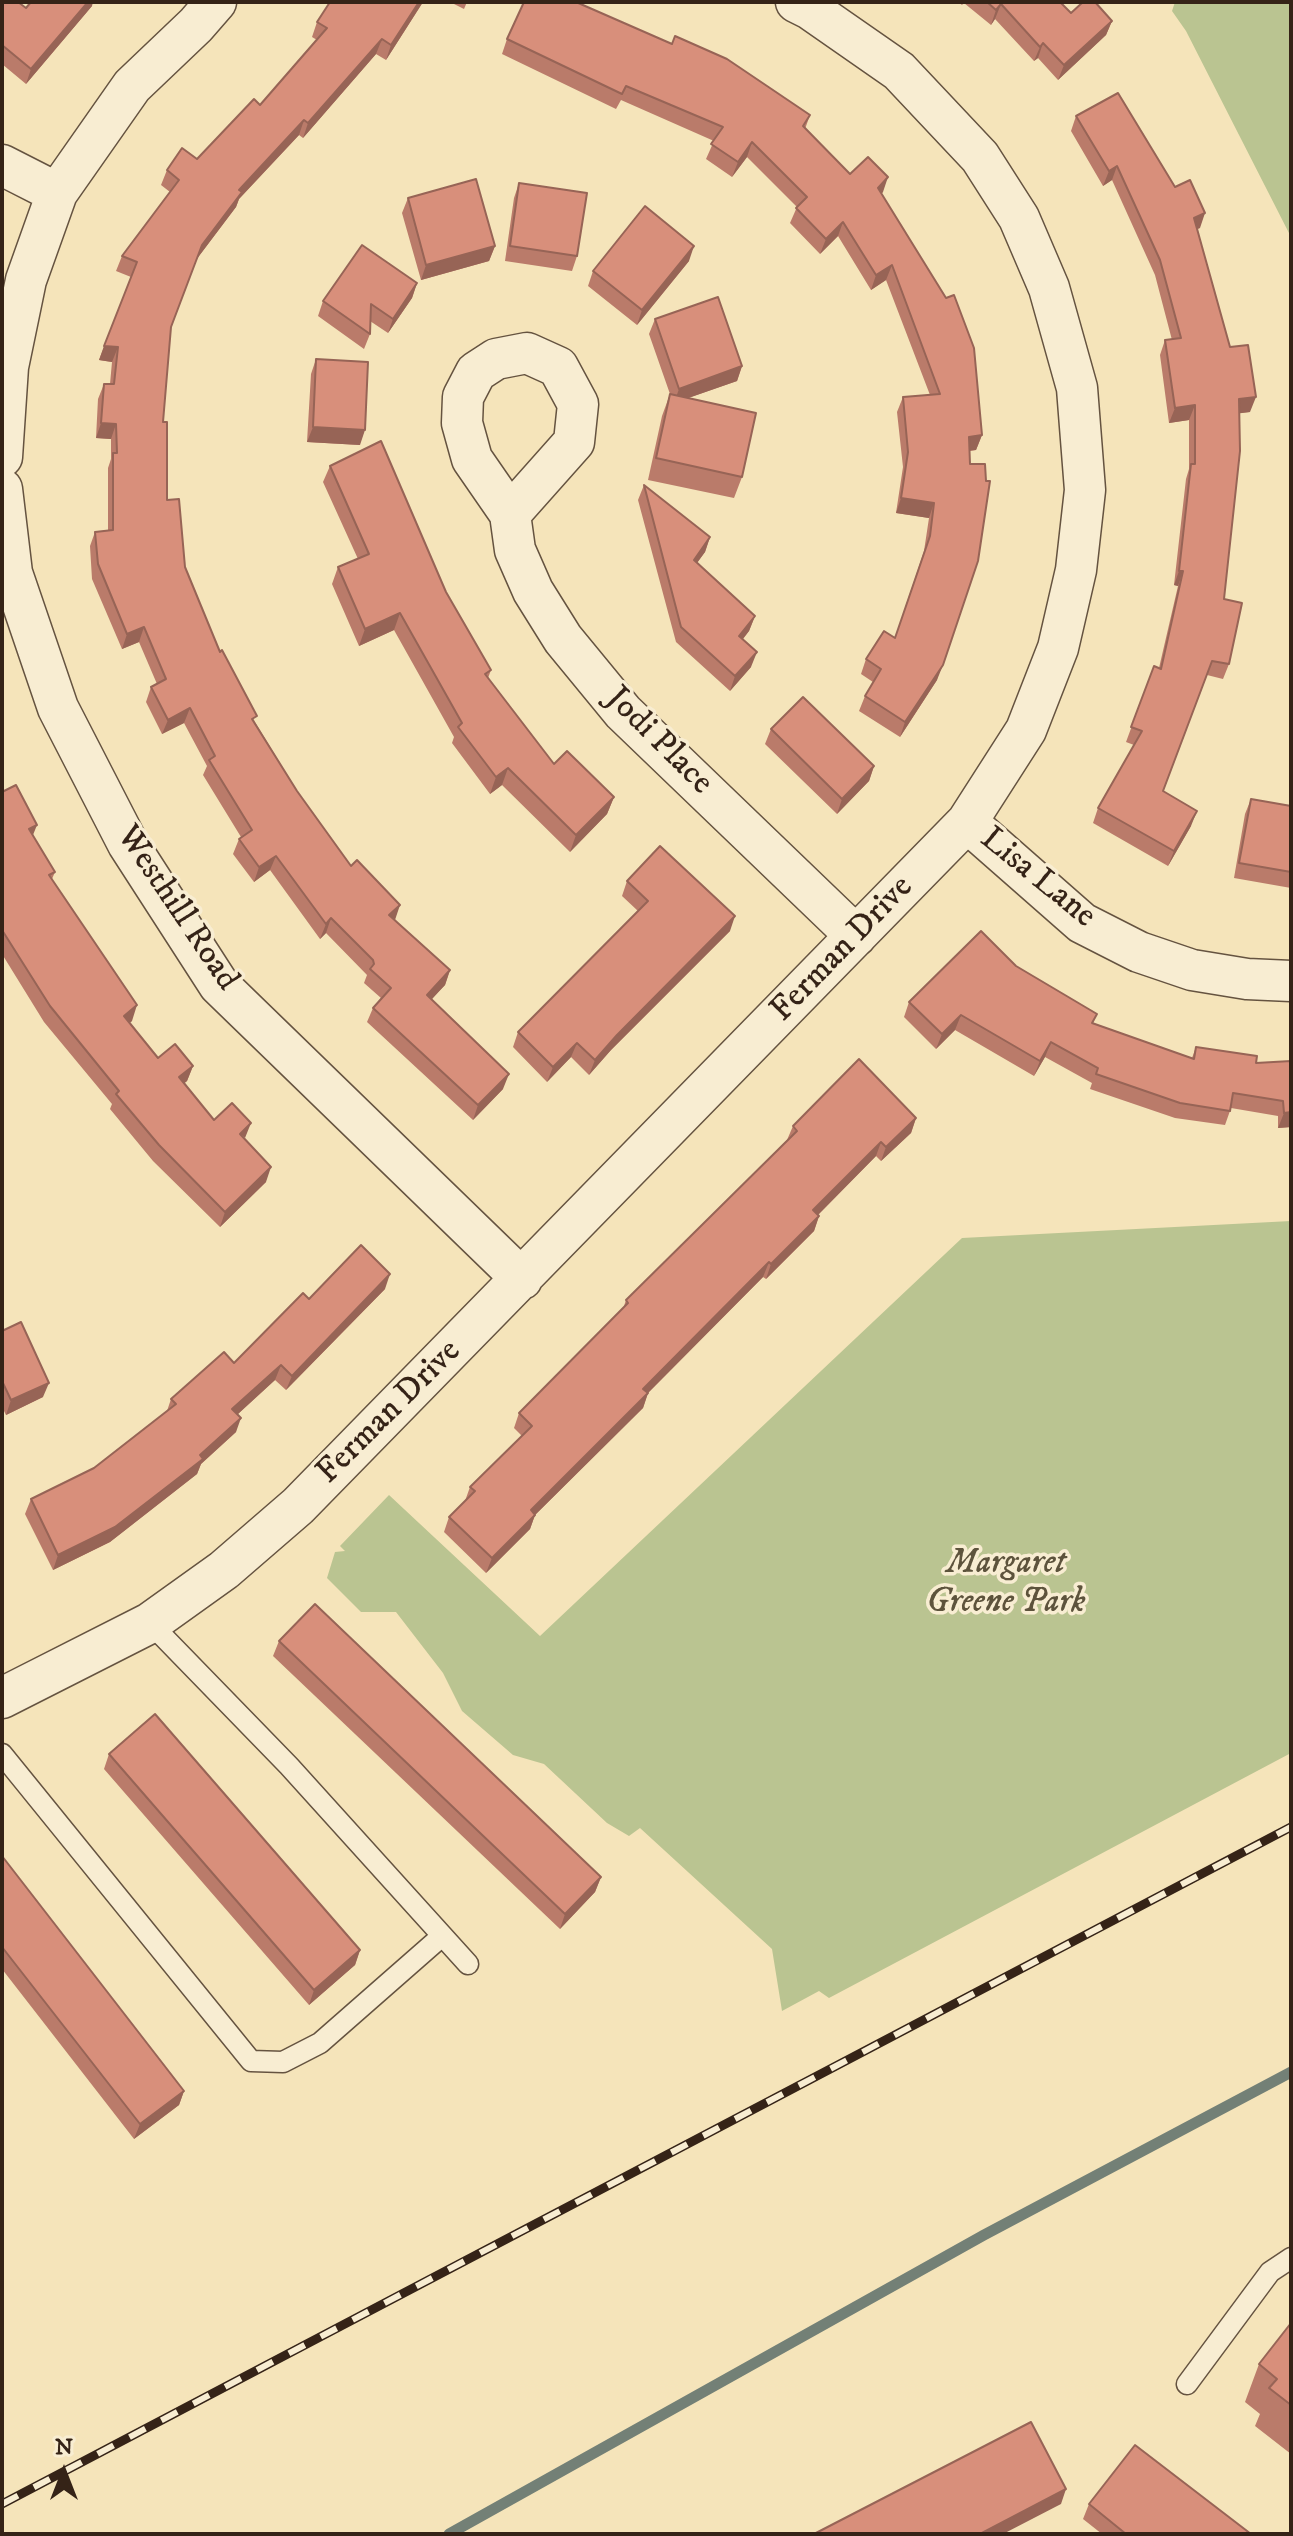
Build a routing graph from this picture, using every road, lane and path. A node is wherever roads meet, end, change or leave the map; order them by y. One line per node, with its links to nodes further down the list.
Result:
1 (216, 2): 4 (street)
2 (796, 2): 8 (street, Ferman Drive)
3 (2, 165): 4 (street)
4 (57, 193): 5 (street)
5 (2, 457)
6 (2, 489): 11 (street, Westhill Road)
7 (510, 514): 9 (street, Jodi Place)
8 (967, 822): 9 (street, Ferman Drive); 10 (street, Lisa Lane)
9 (856, 936): 11 (street, Ferman Drive)
10 (1291, 981)
11 (522, 1279): 12 (street, Ferman Drive)
12 (150, 1623): 13 (street, Ferman Drive); 15 (lane)
13 (7, 1684)
14 (2, 1754): 15 (lane)
15 (442, 1936): 16 (lane)
16 (468, 1964)
17 (1291, 2258): 18 (lane)
18 (1187, 2384)

